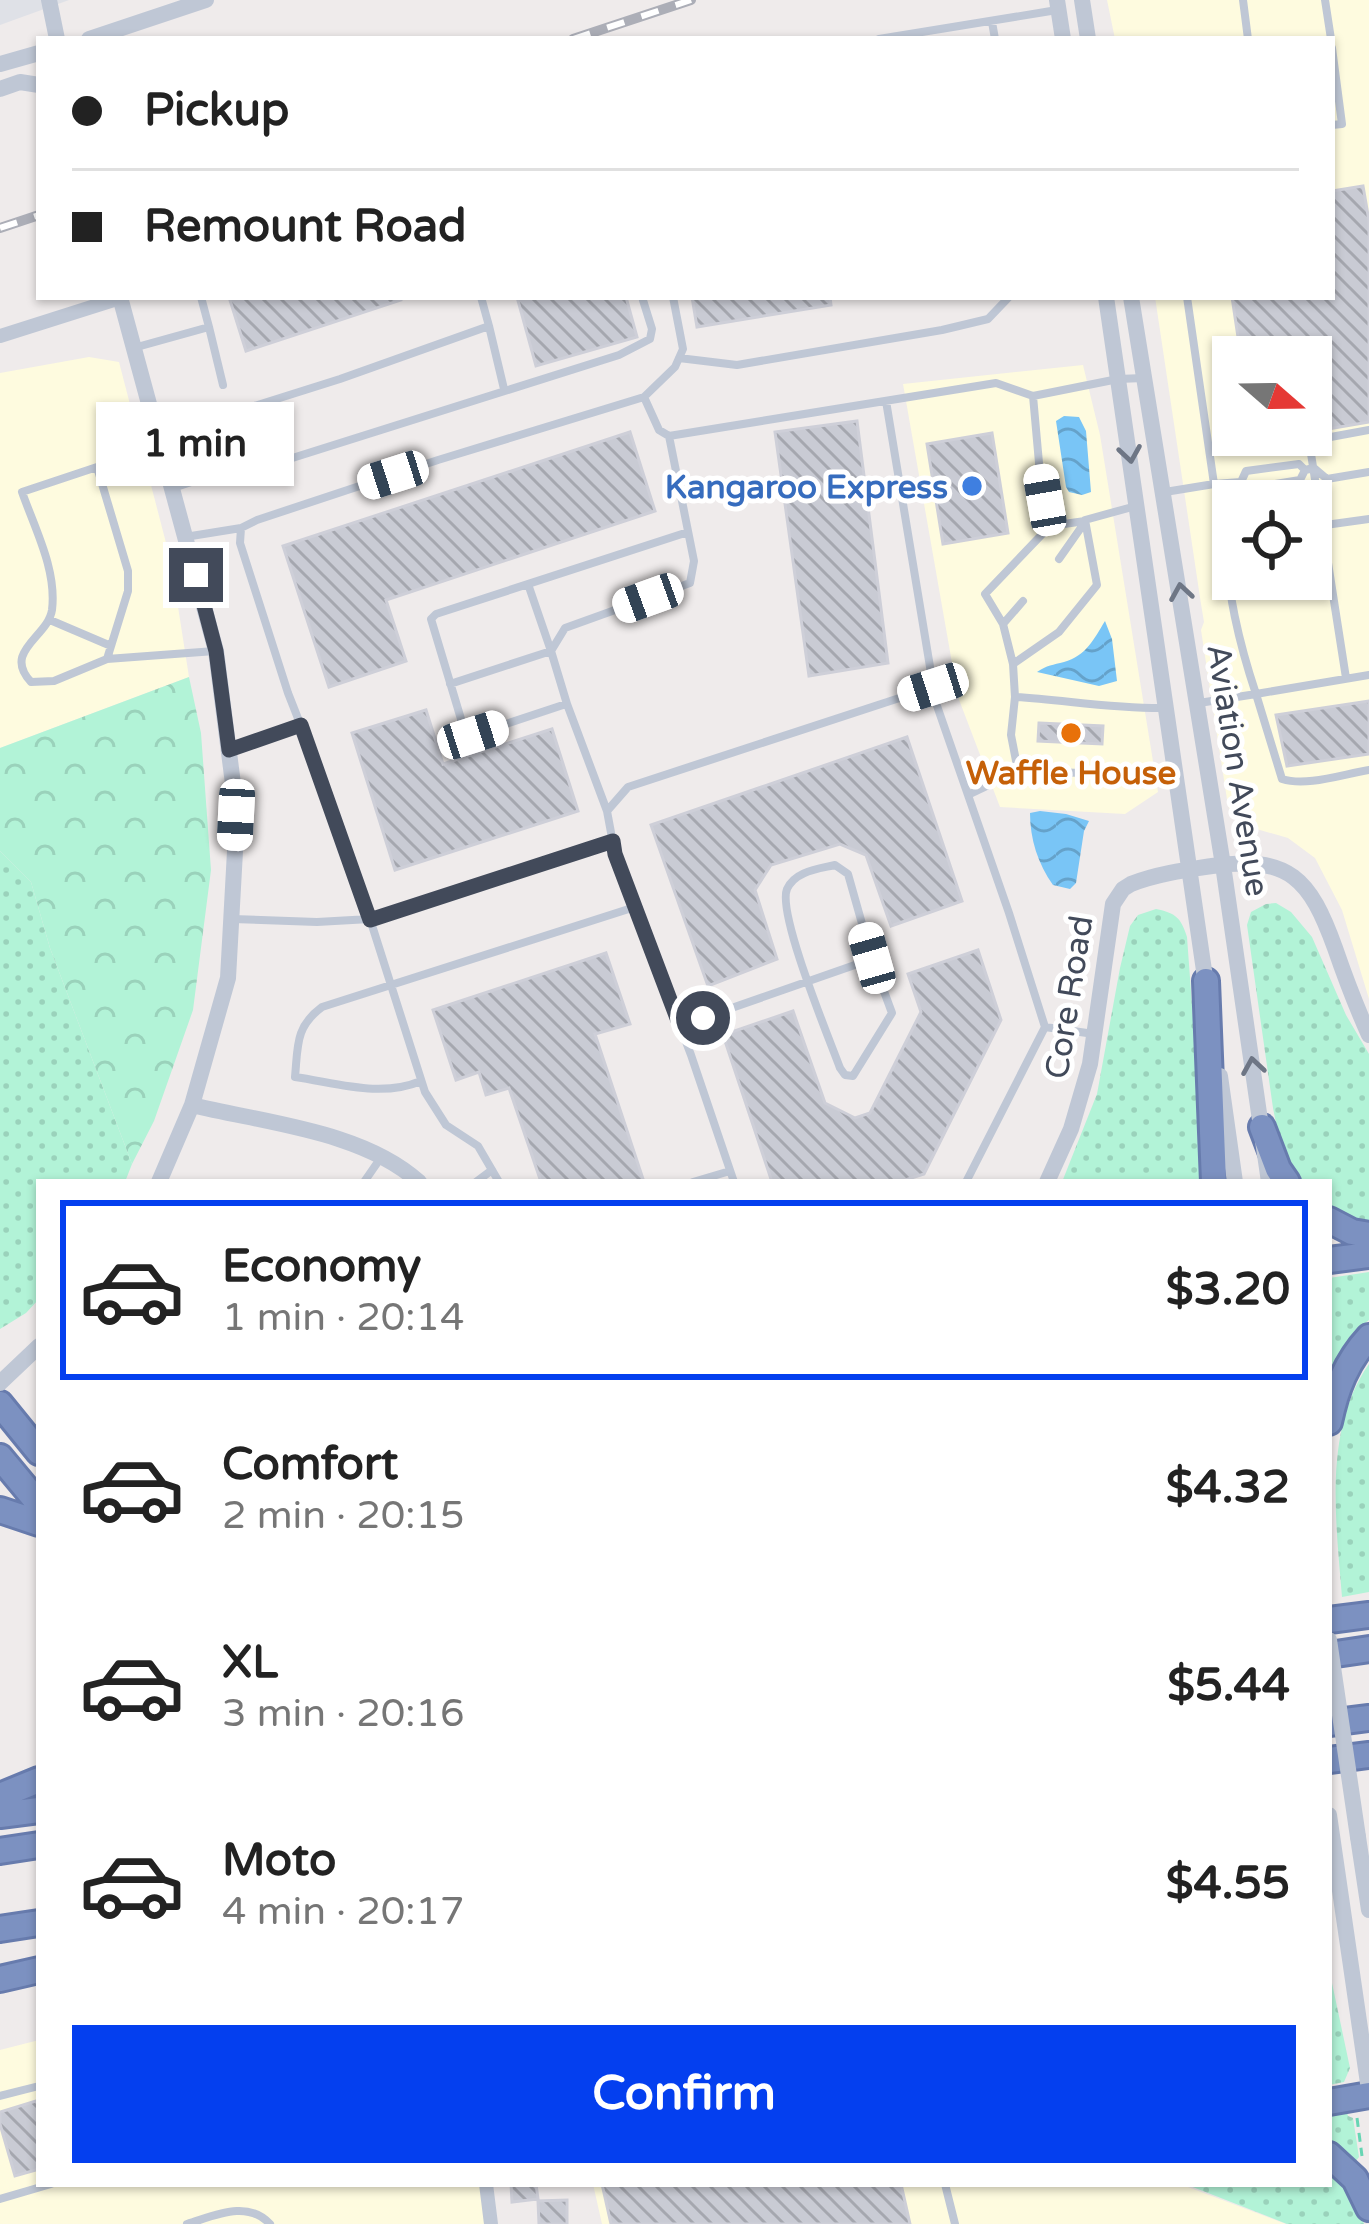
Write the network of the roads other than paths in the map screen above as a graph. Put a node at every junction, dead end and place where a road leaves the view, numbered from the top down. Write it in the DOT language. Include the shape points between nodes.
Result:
graph roads {
  1 [pos="49,0"];
  2 [pos="203,0"];
  3 [pos="1082,0"];
  4 [pos="1243,0"];
  5 [pos="1325,0"];
  6 [pos="1058,5"];
  7 [pos="992,22"];
  8 [pos="140,23"];
  9 [pos="56,36"];
  10 [pos="99,36"];
  11 [pos="124,36"];
  12 [pos="899,36"];
  13 [pos="994,36"];
  14 [pos="1063,36"];
  15 [pos="1088,36"];
  16 [pos="1248,36"];
  17 [pos="1331,36"];
  18 [pos="36,54"];
  19 [pos="0,64"];
  20 [pos="1335,71"];
  21 [pos="36,85"];
  22 [pos="0,89"];
  23 [pos="1335,125"];
  24 [pos="114,300"];
  25 [pos="121,300"];
  26 [pos="202,300"];
  27 [pos="483,300"];
  28 [pos="644,300"];
  29 [pos="674,300"];
  30 [pos="1006,300"];
  31 [pos="1106,300"];
  32 [pos="1132,300"];
  33 [pos="1186,300"];
  34 [pos="489,326"];
  35 [pos="209,328"];
  36 [pos="0,336"];
  37 [pos="134,348"];
  38 [pos="679,358"];
  39 [pos="1146,378"];
  40 [pos="1118,379"];
  41 [pos="223,385"];
  42 [pos="504,390"];
  43 [pos="1033,396"];
  44 [pos="644,397"];
  45 [pos="886,401"];
  46 [pos="250,407"];
  47 [pos="1369,430"];
  48 [pos="158,436"];
  49 [pos="668,436"];
  50 [pos="1332,437"];
  51 [pos="1310,456"];
  52 [pos="267,466"];
  53 [pos="1310,469"];
  54 [pos="1369,472"];
  55 [pos="1213,480"];
  56 [pos="1242,480"];
  57 [pos="1301,480"];
  58 [pos="1313,480"];
  59 [pos="1212,484"];
  60 [pos="172,489"];
  61 [pos="1165,492"];
  62 [pos="1137,506"];
  63 [pos="1369,519"];
  64 [pos="1085,520"];
  65 [pos="1332,525"];
  66 [pos="1050,526"];
  67 [pos="241,529"];
  68 [pos="688,532"];
  69 [pos="185,538"];
  70 [pos="1059,559"];
  71 [pos="528,584"];
  72 [pos="1332,586"];
  73 [pos="1233,600"];
  74 [pos="1023,601"];
  75 [pos="50,620"];
  76 [pos="1003,624"];
  77 [pos="111,646"];
  78 [pos="216,651"];
  79 [pos="551,651"];
  80 [pos="107,659"];
  81 [pos="1012,664"];
  82 [pos="1369,675"];
  83 [pos="1346,679"];
  84 [pos="450,684"];
  85 [pos="933,687"];
  86 [pos="1256,694"];
  87 [pos="1015,698"];
  88 [pos="1198,703"];
  89 [pos="567,704"];
  90 [pos="1168,708"];
  91 [pos="301,725"];
  92 [pos="229,750"];
  93 [pos="1369,770"];
  94 [pos="1018,771"];
  95 [pos="1116,775"];
  96 [pos="968,795"];
  97 [pos="607,811"];
  98 [pos="613,841"];
  99 [pos="1223,865"];
  100 [pos="1192,869"];
  101 [pos="635,907"];
  102 [pos="231,920"];
  103 [pos="370,920"];
  104 [pos="872,958"];
  105 [pos="1206,981"];
  106 [pos="808,982"];
  107 [pos="391,986"];
  108 [pos="680,1026"];
  109 [pos="1045,1027"];
  110 [pos="1096,1034"];
  111 [pos="1369,1034"];
  112 [pos="421,1081"];
  113 [pos="192,1105"];
  114 [pos="1262,1127"];
  115 [pos="383,1155"];
  116 [pos="492,1170"];
  117 [pos="730,1171"];
  118 [pos="160,1179"];
  119 [pos="366,1179"];
  120 [pos="415,1179"];
  121 [pos="480,1179"];
  122 [pos="498,1179"];
  123 [pos="703,1179"];
  124 [pos="733,1179"];
  125 [pos="968,1179"];
  126 [pos="1048,1179"];
  127 [pos="1214,1179"];
  128 [pos="1235,1179"];
  129 [pos="1269,1179"];
  130 [pos="1285,1179"];
  131 [pos="1332,1222"];
  132 [pos="1369,1235"];
  133 [pos="1369,1255"];
  134 [pos="1332,1260"];
  135 [pos="1369,1337"];
  136 [pos="36,1349"];
  137 [pos="0,1383"];
  138 [pos="0,1405"];
  139 [pos="1332,1411"];
  140 [pos="36,1448"];
  141 [pos="0,1457"];
  142 [pos="36,1500"];
  143 [pos="0,1510"];
  144 [pos="36,1522"];
  145 [pos="1369,1649"];
  146 [pos="1332,1655"];
  147 [pos="1332,1659"];
  148 [pos="1369,1718"];
  149 [pos="1332,1724"];
  150 [pos="1369,1756"];
  151 [pos="1332,1760"];
  152 [pos="36,1781"];
  153 [pos="0,1796"];
  154 [pos="36,1810"];
  155 [pos="0,1815"];
  156 [pos="1332,1834"];
  157 [pos="36,1845"];
  158 [pos="0,1851"];
  159 [pos="1369,1910"];
  160 [pos="36,1923"];
  161 [pos="0,1929"];
  162 [pos="36,1960"];
  163 [pos="0,1966"];
  164 [pos="36,1971"];
  165 [pos="0,1979"];
  166 [pos="36,2087"];
  167 [pos="0,2096"];
  168 [pos="1365,2100"];
  169 [pos="1332,2102"];
  170 [pos="1332,2158"];
  171 [pos="41,2187"];
  172 [pos="486,2187"];
  173 [pos="946,2187"];
  174 [pos="0,2199"];
  175 [pos="1369,2208"];
  176 [pos="187,2224"];
  177 [pos="270,2224"];
  178 [pos="491,2224"];
  179 [pos="955,2224"];
  1 -- 9 [label="street"];
  2 -- 8 [label="street"];
  3 -- 15 [label="street"];
  4 -- 16 [label="lane"];
  5 -- 17 [label="lane"];
  6 -- 7 [label="lane"];
  6 -- 14 [label="street"];
  7 -- 12 [label="lane"];
  7 -- 13 [label="lane"];
  8 -- 10 [label="street"];
  8 -- 11 [label="street"];
  18 -- 19 [label="street"];
  20 -- 23 [label="lane" via="1342,124"];
  21 -- 22 [label="street"];
  24 -- 36 [label="street"];
  25 -- 37 [label="street"];
  26 -- 35 [label="lane"];
  27 -- 34 [label="lane"];
  28 -- 42 [label="lane" via="650,339"];
  29 -- 38 [label="lane"];
  30 -- 38 [label="lane" via="988,319 942,330 737,364"];
  31 -- 40 [label="street, Aviation Avenue"];
  32 -- 39 [label="street, Aviation Avenue"];
  33 -- 55 [label="lane"];
  34 -- 42 [label="lane"];
  34 -- 46 [label="lane"];
  35 -- 37 [label="lane"];
  35 -- 41 [label="lane"];
  37 -- 48 [label="street"];
  38 -- 44 [label="lane"];
  39 -- 40 [label="lane"];
  39 -- 61 [label="street, Aviation Avenue"];
  40 -- 43 [label="lane"];
  40 -- 62 [label="street, Aviation Avenue, one-way"];
  42 -- 52 [label="lane"];
  43 -- 45 [label="lane" via="996,383"];
  43 -- 66 [label="lane"];
  44 -- 49 [label="lane"];
  44 -- 67 [label="lane"];
  45 -- 49 [label="lane"];
  45 -- 85 [label="lane"];
  46 -- 48 [label="lane"];
  46 -- 52 [label="lane"];
  47 -- 50 [label="lane"];
  48 -- 60 [label="street"];
  49 -- 68 [label="lane"];
  51 -- 53 [label="lane"];
  52 -- 60 [label="lane"];
  53 -- 54 [label="lane" via="1328,478"];
  53 -- 56 [label="lane" via="1264,467"];
  53 -- 57 [label="lane"];
  53 -- 58 [label="lane"];
  59 -- 61 [label="lane"];
  60 -- 69 [label="street"];
  88 -- 61 [label="street, Aviation Avenue, one-way"];
  62 -- 64 [label="lane"];
  62 -- 90 [label="street, Aviation Avenue"];
  63 -- 65 [label="lane"];
  64 -- 66 [label="lane"];
  64 -- 70 [label="lane"];
  64 -- 81 [label="lane" via="1097,585 1059,632"];
  66 -- 76 [label="lane" via="985,594"];
  67 -- 69 [label="lane"];
  67 -- 91 [label="lane"];
  68 -- 71 [label="lane"];
  68 -- 79 [label="lane" via="690,584 565,628"];
  69 -- 78 [label="street"];
  71 -- 79 [label="lane"];
  71 -- 84 [label="lane" via="431,619"];
  72 -- 83 [label="lane"];
  73 -- 86 [label="lane"];
  74 -- 76 [label="lane"];
  75 -- 77 [label="lane"];
  75 -- 77 [label="lane" via="52,583 22,492 97,467 128,571"];
  75 -- 80 [label="lane" via="22,656 31,682"];
  76 -- 81 [label="lane"];
  77 -- 80 [label="lane"];
  78 -- 80 [label="lane"];
  78 -- 92 [label="street"];
  79 -- 84 [label="lane"];
  79 -- 89 [label="lane"];
  81 -- 87 [label="lane"];
  82 -- 83 [label="lane"];
  83 -- 86 [label="lane"];
  84 -- 89 [label="lane" via="473,735"];
  85 -- 96 [label="lane"];
  85 -- 97 [label="lane" via="628,787"];
  86 -- 88 [label="lane"];
  86 -- 93 [label="lane" via="1282,779"];
  87 -- 90 [label="lane"];
  87 -- 94 [label="lane"];
  88 -- 99 [label="street, Aviation Avenue"];
  89 -- 97 [label="lane"];
  90 -- 100 [label="street, Aviation Avenue"];
  91 -- 92 [label="lane"];
  91 -- 103 [label="lane"];
  92 -- 102 [label="street" via="236,815"];
  94 -- 95 [label="lane"];
  94 -- 96 [label="lane"];
  96 -- 109 [label="lane"];
  97 -- 98 [label="lane"];
  98 -- 101 [label="lane"];
  98 -- 103 [label="lane"];
  99 -- 100 [label="street"];
  99 -- 111 [label="street" via="1262,863 1302,883 1322,913"];
  114 -- 99 [label="street, Aviation Avenue, one-way"];
  100 -- 105 [label="street, Aviation Avenue"];
  100 -- 110 [label="street, Core Road" via="1145,878 1117,896"];
  101 -- 107 [label="lane"];
  101 -- 108 [label="lane"];
  102 -- 103 [label="lane"];
  102 -- 113 [label="street" via="228,978"];
  103 -- 107 [label="lane"];
  104 -- 106 [label="lane"];
  104 -- 106 [label="lane" via="892,1013 853,1076 840,1068"];
  104 -- 106 [label="lane" via="848,874 835,865 808,871 794,878 785,906"];
  105 -- 127 [label="highway"];
  105 -- 128 [label="street, Aviation Avenue"];
  106 -- 108 [label="lane"];
  107 -- 112 [label="lane"];
  107 -- 112 [label="lane" via="309,1017 295,1077 386,1091"];
  108 -- 117 [label="lane"];
  109 -- 110 [label="lane"];
  109 -- 125 [label="lane"];
  110 -- 126 [label="street, Core Road" via="1081,1099"];
  112 -- 116 [label="lane" via="446,1125 478,1146"];
  113 -- 115 [label="street"];
  113 -- 118 [label="street"];
  114 -- 129 [label="street, Aviation Avenue"];
  114 -- 130 [label="highway"];
  115 -- 119 [label="lane"];
  115 -- 120 [label="street"];
  116 -- 121 [label="lane"];
  116 -- 122 [label="lane"];
  117 -- 123 [label="lane"];
  117 -- 124 [label="lane"];
  131 -- 132 [label="highway"];
  133 -- 134 [label="highway"];
  135 -- 139 [label="highway" via="1349,1362"];
  136 -- 137 [label="street"];
  138 -- 140 [label="highway"];
  141 -- 142 [label="highway"];
  143 -- 144 [label="highway"];
  145 -- 146 [label="highway"];
  147 -- 159 [label="street, bridge"];
  148 -- 149 [label="highway"];
  150 -- 151 [label="highway"];
  152 -- 153 [label="highway"];
  154 -- 155 [label="highway"];
  156 -- 168 [label="street"];
  157 -- 158 [label="highway"];
  160 -- 161 [label="highway"];
  162 -- 163 [label="highway"];
  164 -- 165 [label="highway"];
  166 -- 167 [label="lane"];
  168 -- 169 [label="highway"];
  170 -- 175 [label="highway"];
  171 -- 174 [label="lane"];
  172 -- 178 [label="street"];
  173 -- 179 [label="lane"];
  176 -- 177 [label="lane" via="236,2210 260,2213"];
}
